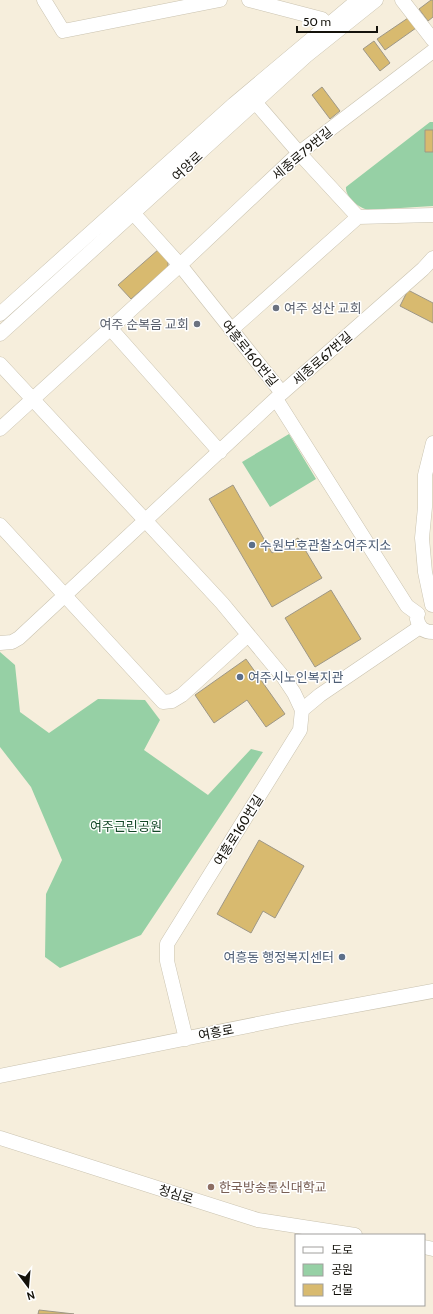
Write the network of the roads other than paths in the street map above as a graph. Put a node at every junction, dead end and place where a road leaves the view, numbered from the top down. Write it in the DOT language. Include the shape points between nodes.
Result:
graph roads {
  1 [pos="44,0"];
  2 [pos="220,0"];
  3 [pos="249,0"];
  4 [pos="358,0"];
  5 [pos="376,0"];
  6 [pos="402,0"];
  7 [pos="332,29"];
  8 [pos="433,40"];
  9 [pos="433,51"];
  10 [pos="255,102"];
  11 [pos="299,153"];
  12 [pos="134,214"];
  13 [pos="433,215"];
  14 [pos="358,217"];
  15 [pos="433,258"];
  16 [pos="180,265"];
  17 [pos="0,314"];
  18 [pos="110,328"];
  19 [pos="230,330"];
  20 [pos="0,334"];
  21 [pos="0,364"];
  22 [pos="279,396"];
  23 [pos="33,399"];
  24 [pos="0,429"];
  25 [pos="433,443"];
  26 [pos="220,452"];
  27 [pos="146,521"];
  28 [pos="0,525"];
  29 [pos="64,596"];
  30 [pos="432,605"];
  31 [pos="424,624"];
  32 [pos="248,635"];
  33 [pos="0,643"];
  34 [pos="302,710"];
  35 [pos="433,991"];
  36 [pos="186,1039"];
  37 [pos="0,1076"];
  38 [pos="0,1138"];
  39 [pos="349,1234"];
  1 -- 2 [label="street" via="63,31"];
  3 -- 7 [label="street" via="322,19"];
  4 -- 7 [label="street, 여양로"];
  5 -- 7 [label="street, 여양로"];
  6 -- 8 [label="street"];
  7 -- 10 [label="street, 여양로"];
  7 -- 17 [label="street, 여양로" via="234,104"];
  9 -- 11 [label="street, 세종로79번길"];
  10 -- 11 [label="street"];
  10 -- 12 [label="street, 여양로"];
  11 -- 14 [label="street"];
  11 -- 16 [label="street, 세종로79번길"];
  12 -- 16 [label="street, 여흥로160번길"];
  12 -- 20 [label="street, 여양로"];
  13 -- 14 [label="street"];
  14 -- 19 [label="street"];
  15 -- 22 [label="street, 세종로67번길"];
  16 -- 18 [label="street"];
  16 -- 19 [label="street, 여흥로160번길"];
  18 -- 23 [label="street"];
  18 -- 26 [label="street"];
  19 -- 22 [label="street, 여흥로160번길"];
  21 -- 23 [label="street"];
  22 -- 26 [label="street, 여흥로160번길"];
  22 -- 31 [label="street" via="407,606"];
  23 -- 24 [label="street"];
  23 -- 27 [label="street"];
  25 -- 30 [label="street" via="425,475 426,507 422,538 425,572"];
  26 -- 27 [label="street, 여흥로160번길"];
  27 -- 29 [label="street, 여흥로160번길"];
  27 -- 32 [label="street"];
  28 -- 29 [label="street"];
  29 -- 32 [label="street" via="163,702 172,701 182,695"];
  29 -- 33 [label="street, 여흥로160번길" via="19,638 12,642"];
  30 -- 31 [label="street" via="423,607"];
  31 -- 34 [label="street"];
  32 -- 34 [label="street" via="284,678"];
  34 -- 36 [label="street, 여흥로160번길" via="300,730 167,944 167,961"];
  35 -- 36 [label="street, 여흥로"];
  36 -- 37 [label="street, 여흥로"];
  38 -- 39 [label="street, 청심로" via="258,1220"];
}
